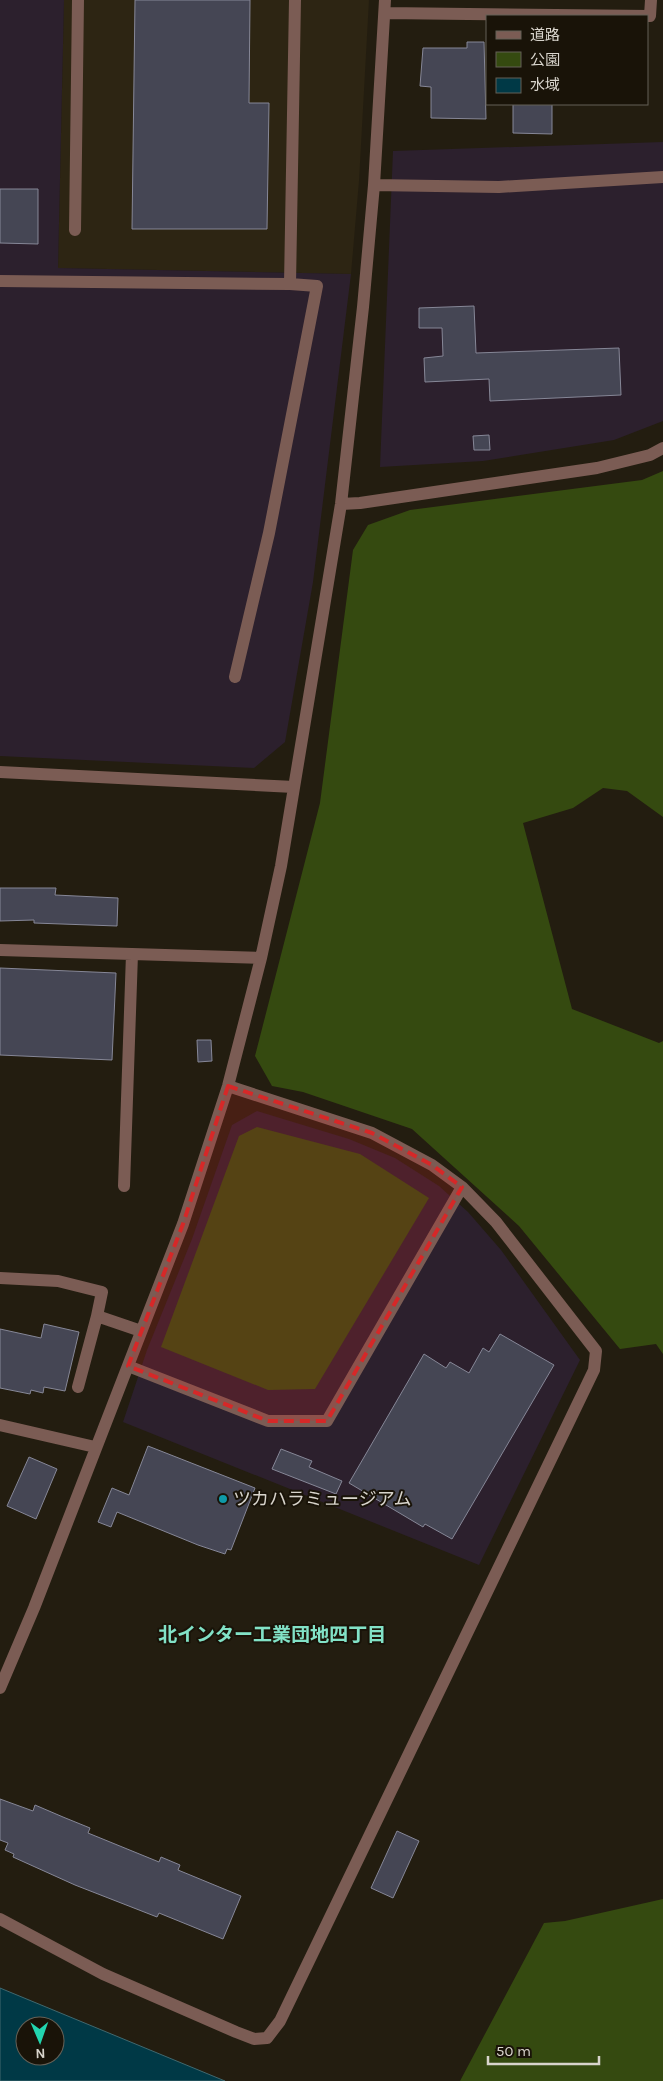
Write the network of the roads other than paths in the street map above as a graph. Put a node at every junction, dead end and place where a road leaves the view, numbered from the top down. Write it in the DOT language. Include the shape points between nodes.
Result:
graph roads {
  1 [pos="78,0"];
  2 [pos="295,0"];
  3 [pos="385,0"];
  4 [pos="651,0"];
  5 [pos="385,14"];
  6 [pos="518,15"];
  7 [pos="648,16"];
  8 [pos="663,177"];
  9 [pos="374,185"];
  10 [pos="75,230"];
  11 [pos="0,281"];
  12 [pos="290,284"];
  13 [pos="663,448"];
  14 [pos="341,504"];
  15 [pos="235,677"];
  16 [pos="0,772"];
  17 [pos="294,788"];
  18 [pos="0,950"];
  19 [pos="132,954"];
  20 [pos="261,958"];
  21 [pos="228,1086"];
  22 [pos="124,1186"];
  23 [pos="462,1188"];
  24 [pos="0,1278"];
  25 [pos="96,1316"];
  26 [pos="141,1331"];
  27 [pos="128,1366"];
  28 [pos="78,1387"];
  29 [pos="0,1425"];
  30 [pos="95,1447"];
  31 [pos="0,1688"];
  32 [pos="0,1919"];
  1 -- 10 [label="street"];
  2 -- 12 [label="street"];
  3 -- 5 [label="street"];
  4 -- 7 [label="street"];
  5 -- 6 [label="street"];
  5 -- 9 [label="street"];
  8 -- 9 [label="street" via="499,187"];
  9 -- 14 [label="street"];
  11 -- 12 [label="street"];
  12 -- 15 [label="street" via="318,286 269,532"];
  13 -- 14 [label="street" via="650,455 597,468"];
  14 -- 17 [label="street"];
  16 -- 17 [label="street"];
  17 -- 20 [label="street"];
  18 -- 19 [label="street"];
  19 -- 20 [label="street"];
  19 -- 22 [label="street"];
  20 -- 21 [label="street"];
  21 -- 23 [label="street" via="372,1133 432,1165"];
  21 -- 26 [label="street" via="183,1224"];
  23 -- 27 [label="street" via="327,1421 268,1421"];
  23 -- 32 [label="street" via="496,1222 596,1351 594,1370 280,2021 267,2038 254,2039 103,1974"];
  24 -- 25 [label="street" via="58,1281 102,1292"];
  25 -- 26 [label="street"];
  25 -- 28 [label="street"];
  26 -- 27 [label="street"];
  27 -- 30 [label="street"];
  29 -- 30 [label="street"];
  30 -- 31 [label="street"];
}
